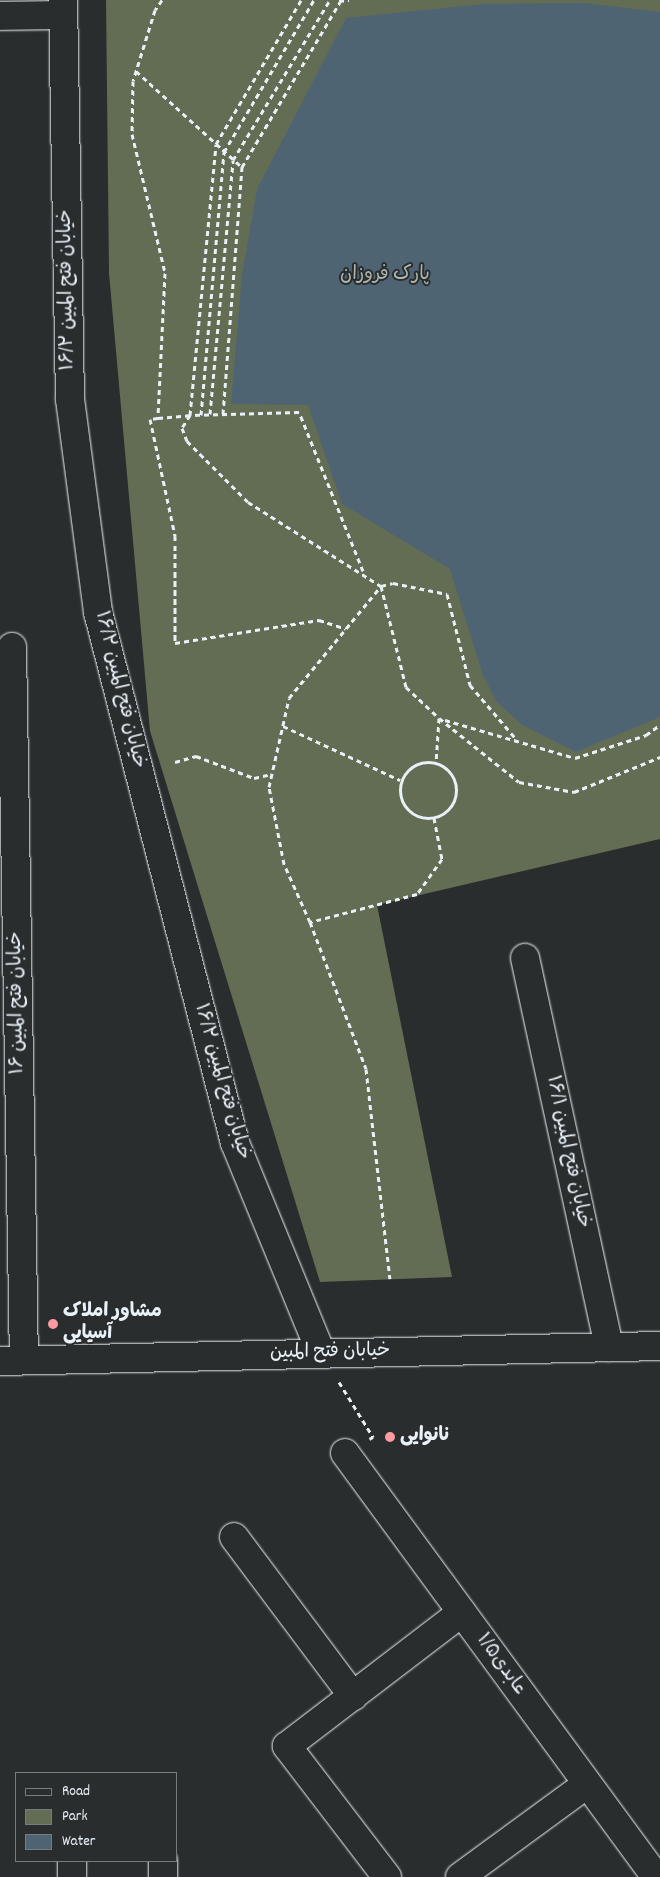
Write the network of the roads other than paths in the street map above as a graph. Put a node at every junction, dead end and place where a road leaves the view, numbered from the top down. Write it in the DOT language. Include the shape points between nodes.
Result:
graph roads {
  1 [pos="63,7"];
  2 [pos="0,16"];
  3 [pos="12,647"];
  4 [pos="525,958"];
  5 [pos="660,1346"];
  6 [pos="609,1347"];
  7 [pos="321,1353"];
  8 [pos="12,1360"];
  9 [pos="345,1453"];
  10 [pos="234,1537"];
  11 [pos="462,1612"];
  12 [pos="352,1696"];
  13 [pos="587,1784"];
  14 [pos="72,1862"];
  15 [pos="163,1862"];
  16 [pos="72,1877"];
  17 [pos="163,1877"];
  18 [pos="386,1877"];
  19 [pos="460,1877"];
  20 [pos="656,1877"];
  1 -- 2 [label="street"];
  1 -- 7 [label="street, خیابان فتح المبین ۱۶/۲" via="70,399 98,612 235,1143"];
  3 -- 8 [label="street, خیابان فتح المبین ۱۶"];
  4 -- 6 [label="street, خیابان فتح المبین ۱۶/۱"];
  5 -- 6 [label="street, خیابان فتح المبین"];
  6 -- 7 [label="street, خیابان فتح المبین"];
  7 -- 8 [label="street, خیابان فتح المبین"];
  9 -- 11 [label="street, عابدی۱/۵"];
  10 -- 12 [label="street"];
  11 -- 12 [label="street"];
  11 -- 13 [label="street, عابدی۱/۵"];
  12 -- 18 [label="street" via="286,1746"];
  13 -- 19 [label="street"];
  13 -- 20 [label="street, عابدی۱/۵"];
  14 -- 16 [label="street"];
  15 -- 17 [label="street"];
}
